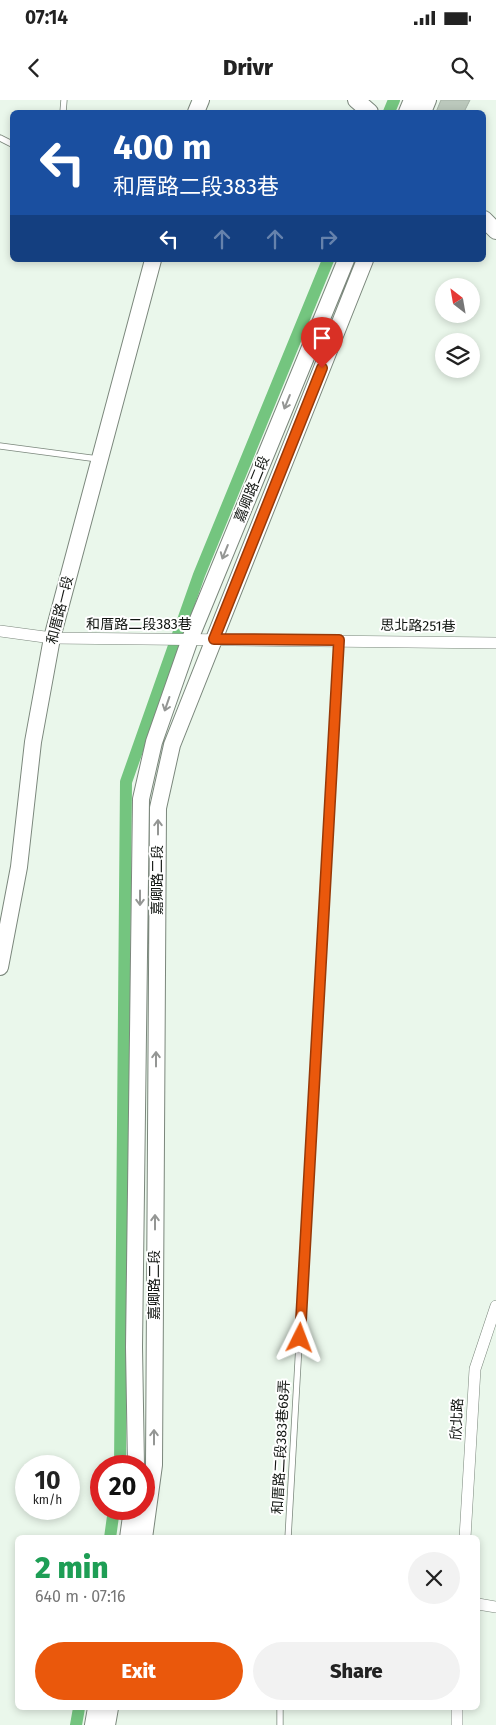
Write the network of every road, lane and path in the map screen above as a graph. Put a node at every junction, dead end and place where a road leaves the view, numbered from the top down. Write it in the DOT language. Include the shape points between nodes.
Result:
graph roads {
  1 [pos="356,100"];
  2 [pos="368,110"];
  3 [pos="486,221"];
  4 [pos="496,231"];
  5 [pos="152,262"];
  6 [pos="345,262"];
  7 [pos="364,262"];
  8 [pos="0,446"];
  9 [pos="100,460"];
  10 [pos="0,631"];
  11 [pos="52,638"];
  12 [pos="185,639"];
  13 [pos="214,639"];
  14 [pos="339,640"];
  15 [pos="496,643"];
  16 [pos="0,966"];
  17 [pos="496,1306"];
  18 [pos="136,1455"];
  19 [pos="130,1520"];
  20 [pos="128,1535"];
  21 [pos="144,1535"];
  22 [pos="288,1535"];
  23 [pos="465,1535"];
  24 [pos="480,1604"];
  25 [pos="496,1607"];
  26 [pos="96,1710"];
  27 [pos="110,1710"];
  28 [pos="280,1710"];
  29 [pos="458,1710"];
  30 [pos="93,1725"];
  31 [pos="107,1725"];
  32 [pos="280,1725"];
  33 [pos="457,1725"];
  1 -- 2 [label="street"];
  3 -- 4 [label="street"];
  5 -- 9 [label="street, 和厝路一段"];
  6 -- 12 [label="street, 嘉卿路二段, one-way"];
  7 -- 13 [label="street, 嘉卿路二段"];
  8 -- 9 [label="lane"];
  9 -- 11 [label="street, 和厝路一段"];
  10 -- 11 [label="street, 和厝路二段383巷"];
  11 -- 12 [label="street, 和厝路二段383巷"];
  11 -- 16 [label="street, 和厝路一段" via="33,742 19,867"];
  12 -- 13 [label="street, 和厝路二段383巷"];
  12 -- 18 [label="street, 嘉卿路二段, one-way" via="140,799 134,1347"];
  13 -- 14 [label="street, 和厝路二段383巷"];
  21 -- 13 [label="street, 嘉卿路二段, one-way" via="154,1464 158,808 172,745"];
  14 -- 15 [label="street, 思北路251巷"];
  14 -- 22 [label="lane, 和厝路二段383巷68弄"];
  17 -- 23 [label="street, 欣北路" via="475,1368"];
  19 -- 20 [label="street"];
  24 -- 25 [label="street"];
  26 -- 30 [label="street"];
  27 -- 31 [label="street"];
  28 -- 32 [label="lane"];
  29 -- 33 [label="street"];
}
